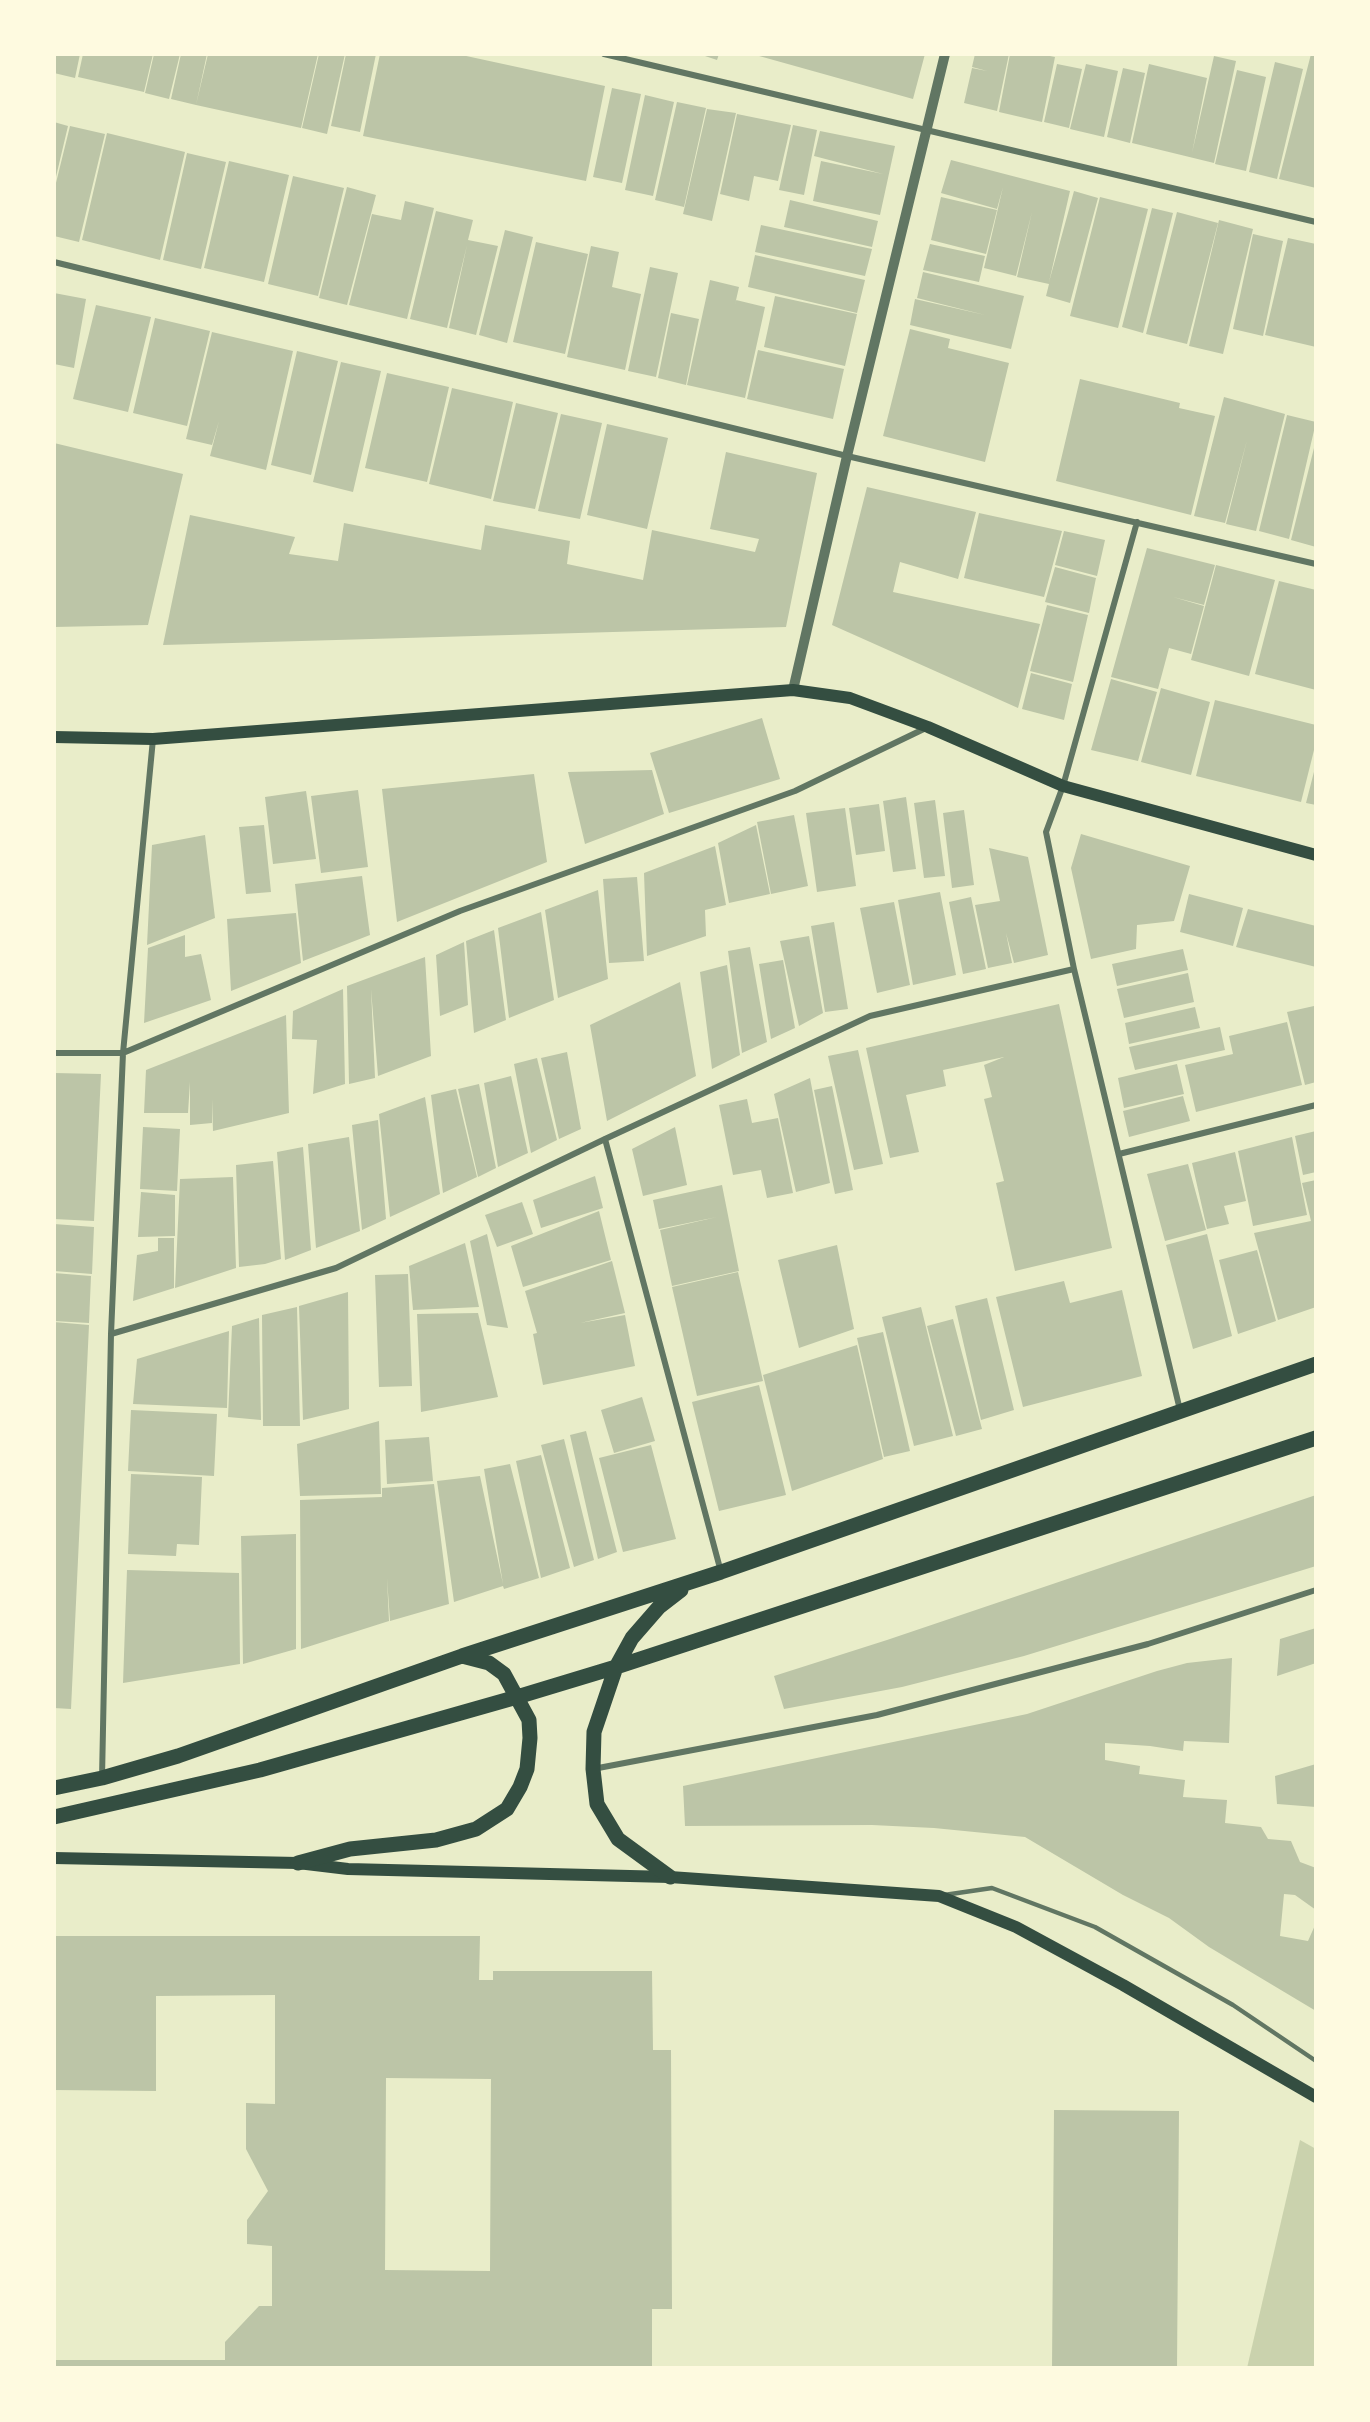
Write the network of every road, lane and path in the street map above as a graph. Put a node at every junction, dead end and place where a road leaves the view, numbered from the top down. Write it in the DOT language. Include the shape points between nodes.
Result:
graph roads {
  1 [pos="604,54"];
  2 [pos="945,54"];
  3 [pos="927,129"];
  4 [pos="1316,222"];
  5 [pos="54,262"];
  6 [pos="847,456"];
  7 [pos="1137,522"];
  8 [pos="1316,564"];
  9 [pos="793,690"];
  10 [pos="928,727"];
  11 [pos="54,737"];
  12 [pos="153,739"];
  13 [pos="1063,786"];
  14 [pos="1316,855"];
  15 [pos="1074,969"];
  16 [pos="54,1053"];
  17 [pos="123,1053"];
  18 [pos="1316,1105"];
  19 [pos="605,1139"];
  20 [pos="1119,1154"];
  21 [pos="111,1334"];
  22 [pos="1316,1364"];
  23 [pos="1181,1413"];
  24 [pos="1316,1438"];
  25 [pos="721,1572"];
  26 [pos="691,1583"];
  27 [pos="1316,1590"];
  28 [pos="462,1656"];
  29 [pos="616,1667"];
  30 [pos="517,1697"];
  31 [pos="592,1769"];
  32 [pos="102,1778"];
  33 [pos="54,1788"];
  34 [pos="54,1817"];
  35 [pos="54,1858"];
  36 [pos="298,1863"];
  37 [pos="670,1877"];
  38 [pos="939,1896"];
  39 [pos="1316,2061"];
  40 [pos="1316,2097"];
  1 -- 3 [label="street"];
  2 -- 3 [label="street"];
  3 -- 4 [label="street"];
  3 -- 6 [label="street"];
  5 -- 6 [label="street"];
  6 -- 7 [label="street"];
  6 -- 9 [label="street"];
  7 -- 8 [label="street"];
  7 -- 13 [label="street"];
  9 -- 10 [label="main road" via="850,698"];
  9 -- 12 [label="main road"];
  10 -- 13 [label="main road"];
  10 -- 17 [label="street" via="795,791 460,911"];
  11 -- 12 [label="main road"];
  12 -- 17 [label="street"];
  13 -- 14 [label="main road"];
  13 -- 15 [label="street" via="1046,832"];
  15 -- 19 [label="street" via="870,1016"];
  15 -- 20 [label="street"];
  16 -- 17 [label="street"];
  17 -- 21 [label="street"];
  18 -- 20 [label="street"];
  19 -- 21 [label="street" via="336,1268"];
  19 -- 25 [label="street"];
  20 -- 23 [label="street"];
  21 -- 32 [label="street"];
  22 -- 23 [label="main road"];
  23 -- 25 [label="main road"];
  24 -- 29 [label="main road"];
  25 -- 26 [label="main road"];
  26 -- 28 [label="main road"];
  26 -- 29 [label="main road" via="659,1607 632,1638"];
  27 -- 31 [label="street" via="1148,1644 877,1715"];
  28 -- 30 [label="main road" via="489,1664 504,1674"];
  28 -- 32 [label="main road" via="178,1756"];
  29 -- 30 [label="main road"];
  29 -- 31 [label="main road" via="594,1732"];
  30 -- 34 [label="main road" via="260,1770"];
  30 -- 36 [label="main road" via="529,1720 530,1738 527,1769 507,1809 476,1829 436,1840 350,1849"];
  31 -- 37 [label="main road" via="597,1804 618,1839"];
  32 -- 33 [label="main road"];
  35 -- 36 [label="main road"];
  36 -- 37 [label="main road" via="348,1869"];
  37 -- 38 [label="main road"];
  38 -- 39 [label="lane" via="992,1888 1095,1927 1233,2005"];
  38 -- 40 [label="main road" via="1016,1927"];
}
